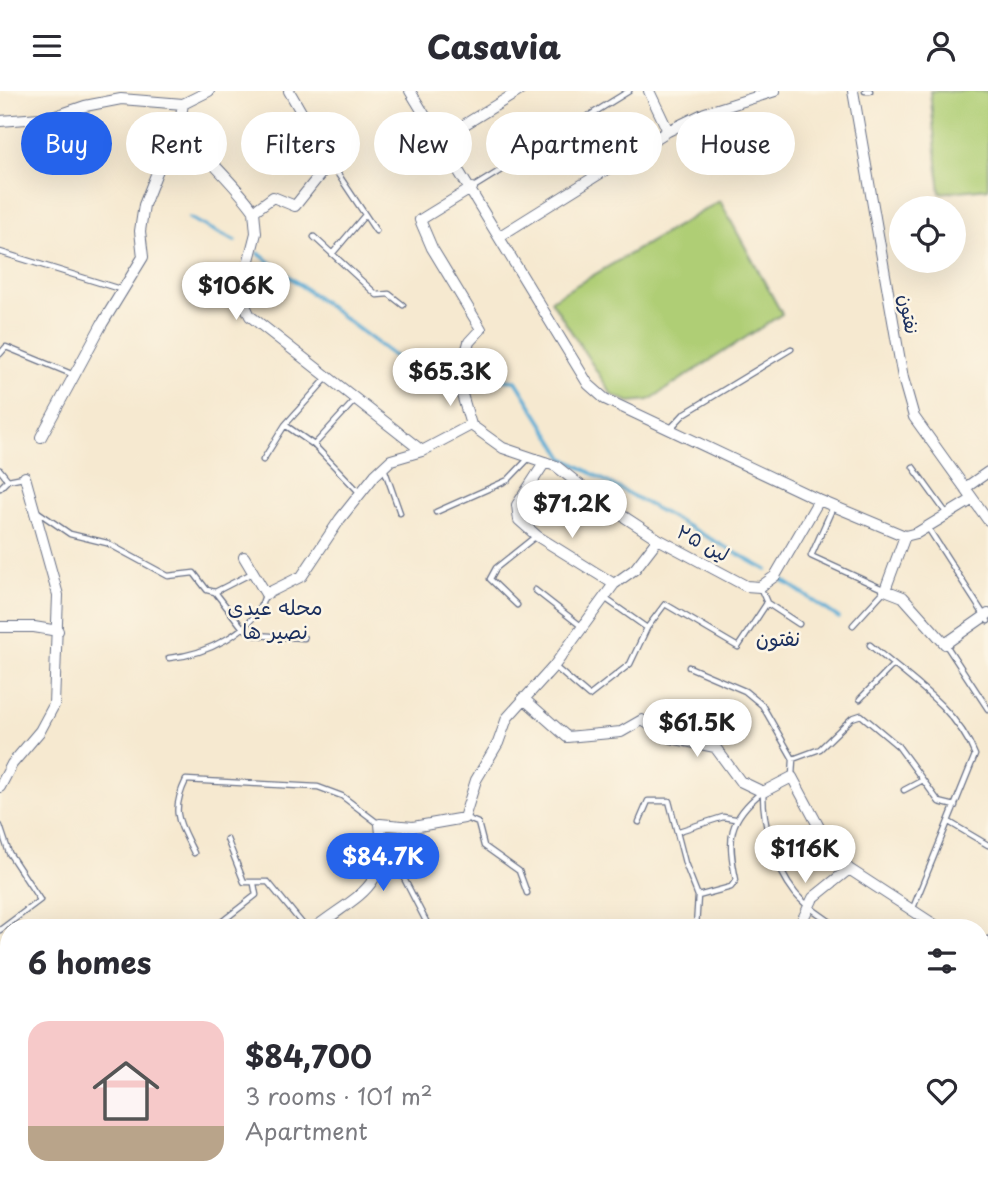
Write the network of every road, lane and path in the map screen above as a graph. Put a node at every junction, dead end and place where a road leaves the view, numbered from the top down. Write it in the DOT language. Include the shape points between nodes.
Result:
graph roads {
  1 [pos="209,91"];
  2 [pos="289,91"];
  3 [pos="411,91"];
  4 [pos="519,91"];
  5 [pos="629,91"];
  6 [pos="649,91"];
  7 [pos="775,91"];
  8 [pos="853,91"];
  9 [pos="119,95"];
  10 [pos="183,104"];
  11 [pos="182,112"];
  12 [pos="301,112"];
  13 [pos="424,112"];
  14 [pos="472,120"];
  15 [pos="0,121"];
  16 [pos="668,131"];
  17 [pos="155,175"];
  18 [pos="224,175"];
  19 [pos="320,175"];
  20 [pos="339,175"];
  21 [pos="464,175"];
  22 [pos="472,188"];
  23 [pos="254,211"];
  24 [pos="365,215"];
  25 [pos="376,231"];
  26 [pos="314,236"];
  27 [pos="500,236"];
  28 [pos="0,252"];
  29 [pos="332,254"];
  30 [pos="123,290"];
  31 [pos="403,305"];
  32 [pos="791,349"];
  33 [pos="0,354"];
  34 [pos="74,375"];
  35 [pos="328,377"];
  36 [pos="356,399"];
  37 [pos="285,425"];
  38 [pos="471,425"];
  39 [pos="669,430"];
  40 [pos="41,437"];
  41 [pos="314,445"];
  42 [pos="422,451"];
  43 [pos="530,456"];
  44 [pos="262,460"];
  45 [pos="545,462"];
  46 [pos="384,467"];
  47 [pos="913,467"];
  48 [pos="0,470"];
  49 [pos="988,472"];
  50 [pos="25,477"];
  51 [pos="8,480"];
  52 [pos="0,488"];
  53 [pos="965,488"];
  54 [pos="360,493"];
  55 [pos="973,499"];
  56 [pos="819,500"];
  57 [pos="834,506"];
  58 [pos="32,508"];
  59 [pos="436,512"];
  60 [pos="400,513"];
  61 [pos="948,515"];
  62 [pos="988,520"];
  63 [pos="927,527"];
  64 [pos="905,535"];
  65 [pos="537,536"];
  66 [pos="658,539"];
  67 [pos="244,557"];
  68 [pos="253,572"];
  69 [pos="614,584"];
  70 [pos="760,587"];
  71 [pos="535,590"];
  72 [pos="886,590"];
  73 [pos="215,592"];
  74 [pos="266,594"];
  75 [pos="605,599"];
  76 [pos="767,603"];
  77 [pos="517,605"];
  78 [pos="987,617"];
  79 [pos="799,624"];
  80 [pos="853,625"];
  81 [pos="0,627"];
  82 [pos="242,627"];
  83 [pos="583,628"];
  84 [pos="647,628"];
  85 [pos="58,631"];
  86 [pos="304,638"];
  87 [pos="870,645"];
  88 [pos="946,645"];
  89 [pos="169,658"];
  90 [pos="893,665"];
  91 [pos="554,666"];
  92 [pos="690,667"];
  93 [pos="523,698"];
  94 [pos="860,699"];
  95 [pos="988,709"];
  96 [pos="793,758"];
  97 [pos="792,777"];
  98 [pos="923,780"];
  99 [pos="0,787"];
  100 [pos="904,790"];
  101 [pos="763,792"];
  102 [pos="955,806"];
  103 [pos="464,818"];
  104 [pos="735,820"];
  105 [pos="639,822"];
  106 [pos="949,822"];
  107 [pos="380,824"];
  108 [pos="0,826"];
  109 [pos="679,831"];
  110 [pos="227,839"];
  111 [pos="988,845"];
  112 [pos="194,853"];
  113 [pos="382,858"];
  114 [pos="849,869"];
  115 [pos="254,884"];
  116 [pos="527,893"];
  117 [pos="698,896"];
  118 [pos="808,906"];
  119 [pos="911,912"];
  120 [pos="15,919"];
  121 [pos="225,919"];
  122 [pos="298,919"];
  123 [pos="327,919"];
  124 [pos="425,919"];
  125 [pos="697,919"];
  126 [pos="802,919"];
  127 [pos="827,919"];
  128 [pos="924,919"];
  1 -- 10 [label="street"];
  2 -- 12 [label="street"];
  3 -- 13 [label="street"];
  4 -- 14 [label="street"];
  5 -- 22 [label="lane"];
  6 -- 16 [label="street"];
  7 -- 16 [label="street" via="705,113"];
  8 -- 53 [label="street, نفتون" via="903,378 914,417"];
  9 -- 10 [label="street"];
  9 -- 15 [label="street" via="53,117"];
  10 -- 11 [label="street"];
  16 -- 27 [label="street"];
  17 -- 30 [label="street" via="140,231 144,257"];
  18 -- 23 [label="street"];
  19 -- 23 [label="street" via="295,206 273,197"];
  20 -- 24 [label="lane"];
  21 -- 22 [label="street"];
  22 -- 27 [label="street"];
  22 -- 38 [label="street" via="419,220 481,329 469,342 458,381"];
  23 -- 35 [label="street" via="256,233 240,295 250,316"];
  24 -- 25 [label="lane"];
  24 -- 29 [label="lane"];
  26 -- 29 [label="lane"];
  27 -- 39 [label="street" via="588,384 605,400"];
  28 -- 30 [label="lane"];
  29 -- 31 [label="lane" via="377,295 388,294"];
  30 -- 34 [label="street"];
  32 -- 39 [label="lane" via="684,414"];
  33 -- 34 [label="lane" via="6,347"];
  34 -- 40 [label="street"];
  35 -- 36 [label="street"];
  35 -- 37 [label="lane"];
  36 -- 41 [label="lane"];
  36 -- 42 [label="street"];
  37 -- 41 [label="lane"];
  37 -- 44 [label="lane"];
  38 -- 42 [label="street"];
  38 -- 43 [label="street, لین ۲۵" via="503,448"];
  39 -- 56 [label="street"];
  41 -- 54 [label="lane"];
  42 -- 46 [label="street" via="391,460"];
  43 -- 45 [label="street, لین ۲۵"];
  43 -- 59 [label="lane" via="508,480"];
  45 -- 65 [label="street" via="517,505 519,520"];
  45 -- 66 [label="street, لین ۲۵"];
  46 -- 54 [label="street"];
  46 -- 60 [label="lane"];
  47 -- 61 [label="lane"];
  48 -- 51 [label="lane"];
  49 -- 53 [label="street"];
  50 -- 51 [label="lane"];
  50 -- 58 [label="street"];
  51 -- 52 [label="lane"];
  53 -- 55 [label="street, نفتون"];
  54 -- 74 [label="street" via="302,576"];
  55 -- 61 [label="street"];
  55 -- 62 [label="street, نفتون"];
  56 -- 57 [label="street"];
  56 -- 70 [label="street" via="775,576"];
  57 -- 64 [label="street"];
  57 -- 72 [label="lane" via="811,556"];
  58 -- 73 [label="lane" via="70,534 107,543 168,576 194,573 207,590"];
  58 -- 85 [label="street" via="58,595"];
  61 -- 63 [label="street"];
  63 -- 64 [label="street"];
  63 -- 78 [label="lane"];
  64 -- 72 [label="street"];
  65 -- 69 [label="street"];
  65 -- 77 [label="lane" via="496,568 490,579"];
  66 -- 69 [label="street" via="635,569"];
  66 -- 70 [label="street, لین ۲۵" via="746,586"];
  67 -- 68 [label="street"];
  68 -- 73 [label="lane"];
  68 -- 74 [label="street"];
  69 -- 75 [label="street"];
  70 -- 76 [label="lane"];
  71 -- 83 [label="lane"];
  72 -- 80 [label="lane"];
  72 -- 88 [label="street" via="903,597"];
  73 -- 82 [label="lane"];
  74 -- 82 [label="lane" via="263,605"];
  75 -- 83 [label="street"];
  75 -- 84 [label="lane"];
  76 -- 79 [label="lane"];
  76 -- 84 [label="lane" via="738,647 665,604"];
  78 -- 88 [label="street"];
  81 -- 85 [label="street"];
  82 -- 86 [label="lane" via="254,635"];
  82 -- 89 [label="lane" via="211,649"];
  83 -- 91 [label="street"];
  84 -- 91 [label="lane" via="630,664 589,696"];
  85 -- 99 [label="street" via="54,705"];
  87 -- 90 [label="lane"];
  88 -- 95 [label="lane"];
  90 -- 94 [label="lane"];
  90 -- 102 [label="lane" via="936,700 968,738 975,755"];
  91 -- 93 [label="street"];
  92 -- 96 [label="lane" via="744,691 762,705"];
  93 -- 101 [label="street" via="567,737 621,732 642,720 671,738 715,747 740,781"];
  93 -- 103 [label="street" via="507,718 476,780"];
  96 -- 97 [label="lane"];
  96 -- 98 [label="lane" via="820,749 861,715 898,746"];
  97 -- 101 [label="street"];
  97 -- 114 [label="street" via="828,843"];
  98 -- 100 [label="lane"];
  98 -- 102 [label="lane" via="939,802"];
  101 -- 104 [label="lane"];
  101 -- 118 [label="lane" via="772,846 794,893"];
  102 -- 106 [label="lane"];
  103 -- 107 [label="street" via="414,827"];
  103 -- 116 [label="lane" via="478,823 484,846 491,853 519,871"];
  104 -- 109 [label="lane" via="723,817"];
  104 -- 117 [label="lane" via="732,858 736,880 731,887"];
  105 -- 109 [label="lane" via="648,801 669,801"];
  106 -- 111 [label="lane"];
  106 -- 119 [label="lane"];
  107 -- 112 [label="lane" via="342,796 318,787 186,780 176,815"];
  107 -- 113 [label="street"];
  108 -- 120 [label="lane" via="9,853 40,900"];
  109 -- 117 [label="lane"];
  110 -- 115 [label="lane" via="244,882"];
  113 -- 123 [label="street" via="370,886"];
  113 -- 124 [label="lane" via="396,863"];
  114 -- 118 [label="street"];
  114 -- 119 [label="street"];
  115 -- 121 [label="lane" via="256,895"];
  115 -- 122 [label="lane" via="268,882"];
  117 -- 125 [label="lane"];
  118 -- 126 [label="street"];
  118 -- 127 [label="lane"];
  119 -- 128 [label="street"];
}
